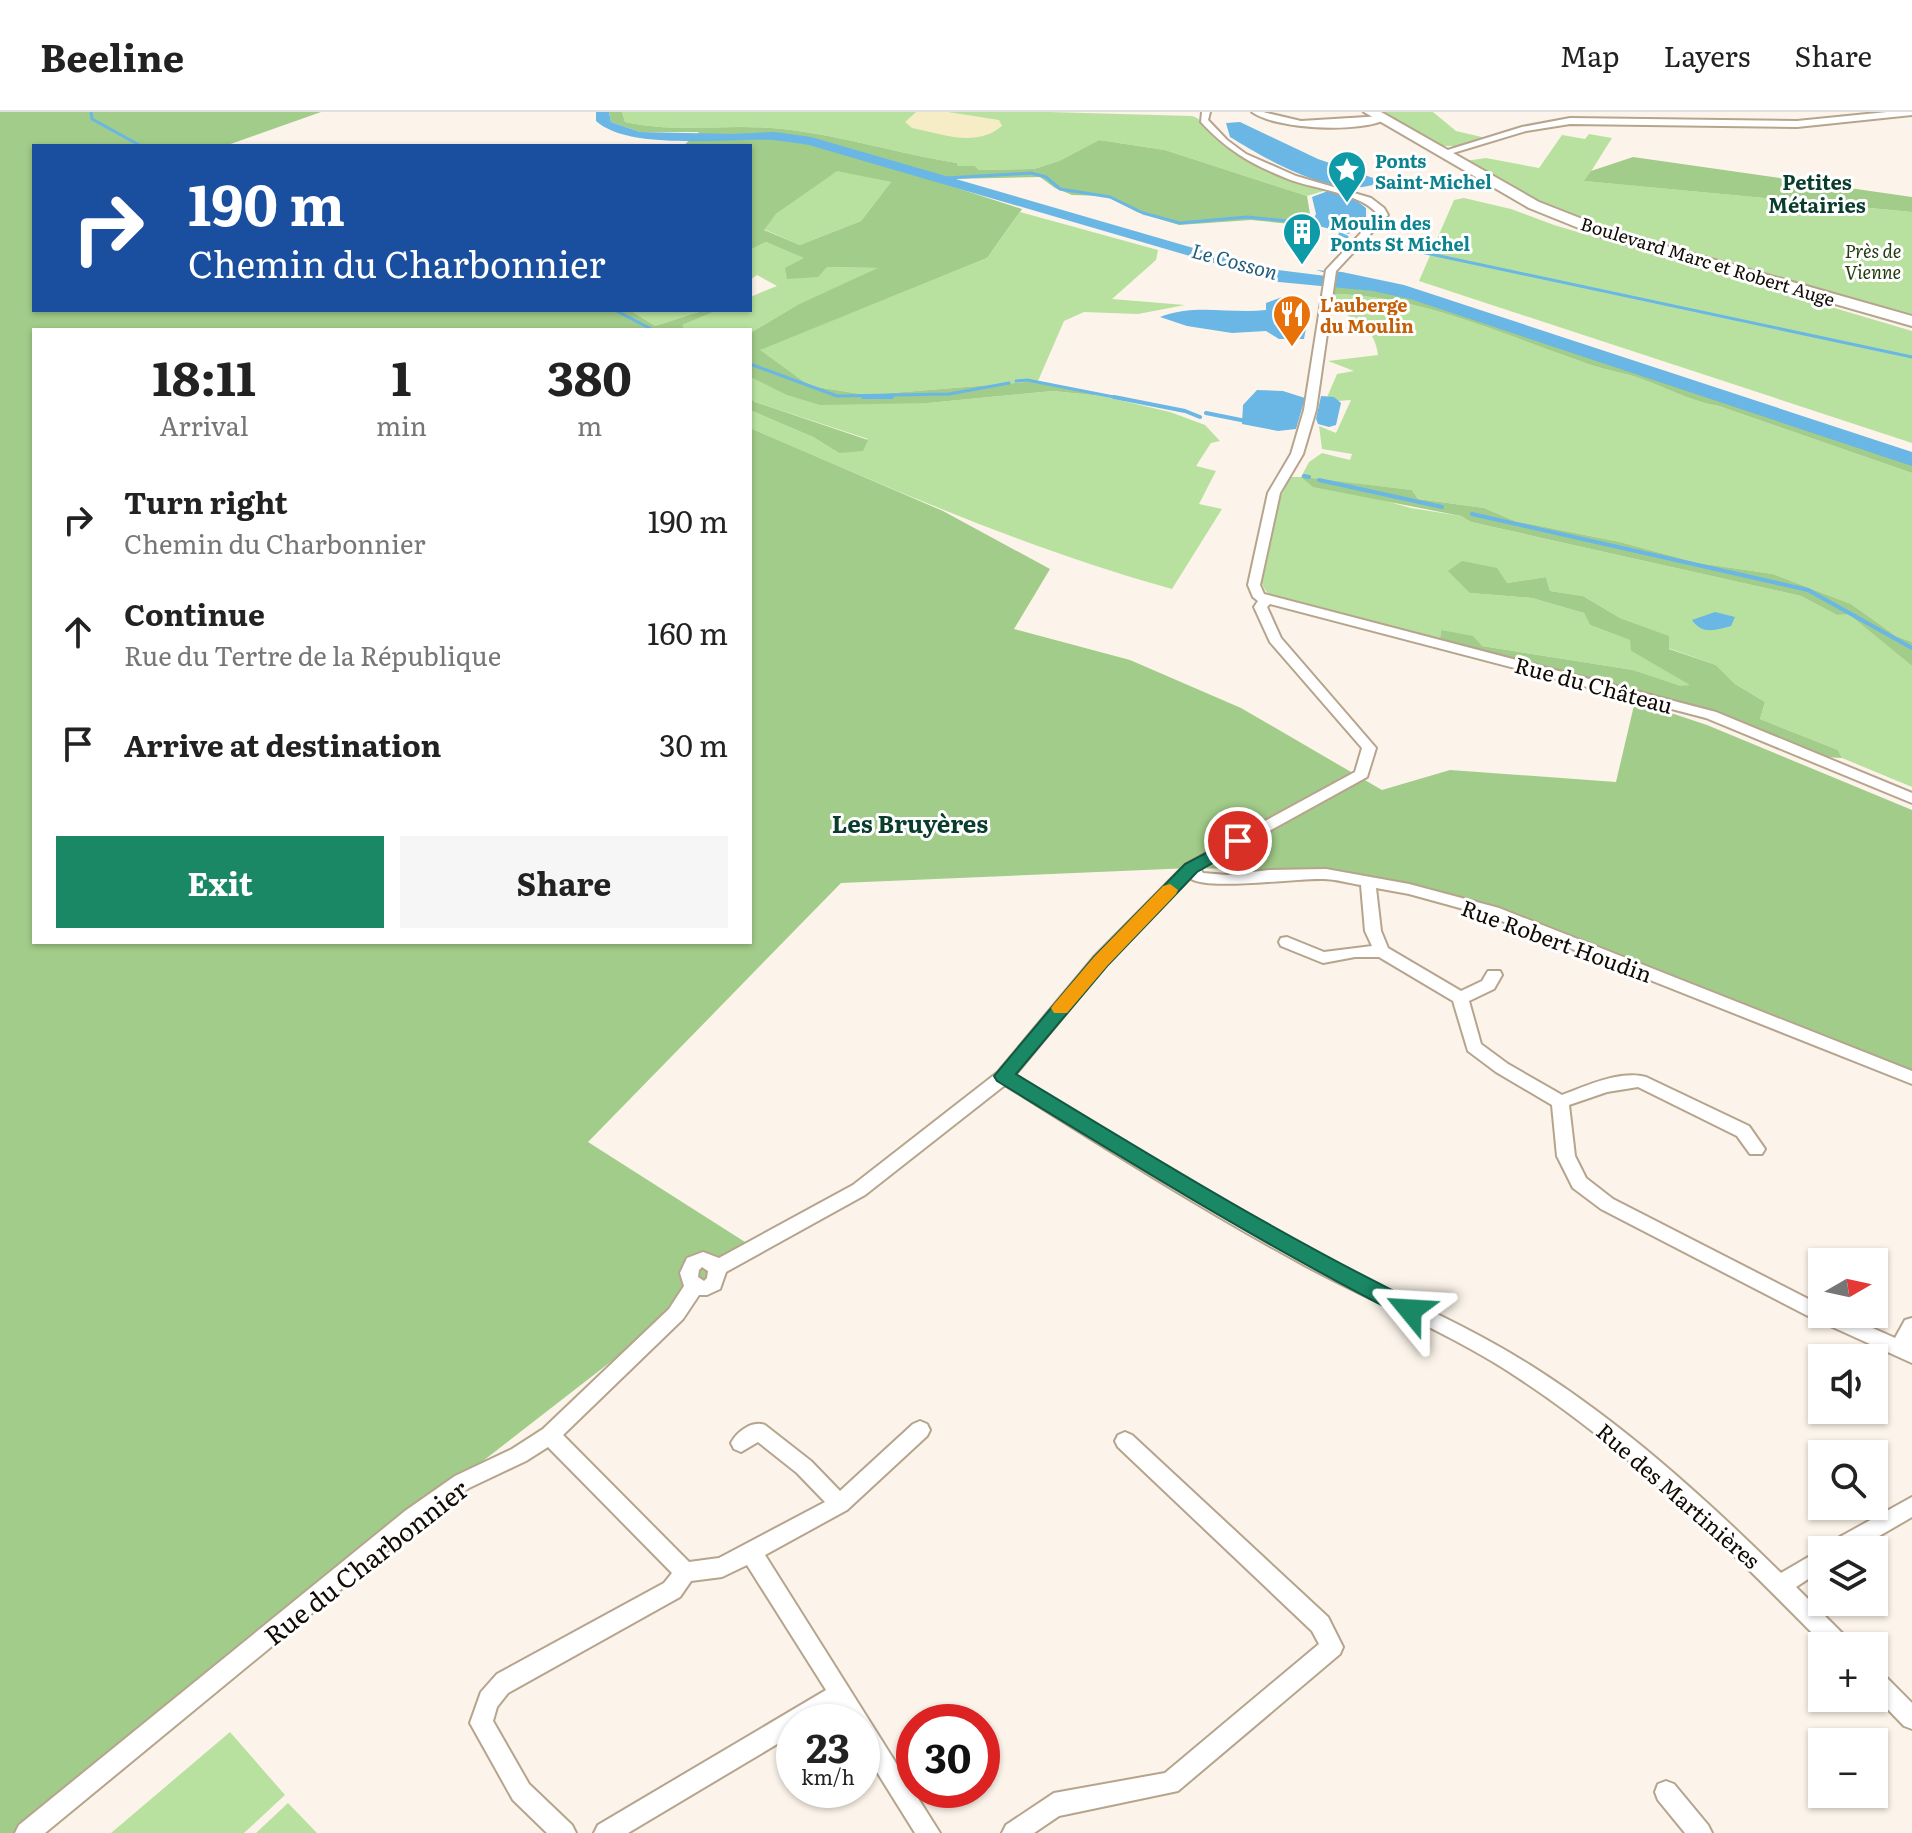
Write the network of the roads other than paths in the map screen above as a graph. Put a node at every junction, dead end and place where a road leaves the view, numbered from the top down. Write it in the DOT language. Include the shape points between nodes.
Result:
graph roads {
  1 [pos="1206,112"];
  2 [pos="1256,112"];
  3 [pos="1771,112"];
  4 [pos="1912,112"];
  5 [pos="1377,116"];
  6 [pos="1779,122"];
  7 [pos="1443,153"];
  8 [pos="1912,321"];
  9 [pos="1265,601"];
  10 [pos="1912,798"];
  11 [pos="1191,868"];
  12 [pos="1368,884"];
  13 [pos="1287,942"];
  14 [pos="1382,951"];
  15 [pos="1494,975"];
  16 [pos="1460,998"];
  17 [pos="1004,1076"];
  18 [pos="1912,1078"];
  19 [pos="1560,1102"];
  20 [pos="1756,1149"];
  21 [pos="1912,1326"];
  22 [pos="1905,1351"];
  23 [pos="920,1430"];
  24 [pos="550,1435"];
  25 [pos="1125,1441"];
  26 [pos="741,1443"];
  27 [pos="840,1504"];
  28 [pos="1912,1506"];
  29 [pos="1860,1536"];
  30 [pos="751,1552"];
  31 [pos="1808,1568"];
  32 [pos="685,1572"];
  33 [pos="1780,1585"];
  34 [pos="1826,1632"];
  35 [pos="840,1694"];
  36 [pos="1888,1694"];
  37 [pos="846,1704"];
  38 [pos="1912,1718"];
  39 [pos="880,1757"];
  40 [pos="1666,1792"];
  41 [pos="27,1833"];
  42 [pos="564,1833"];
  43 [pos="606,1833"];
  44 [pos="928,1833"];
  45 [pos="1014,1833"];
  46 [pos="1700,1833"];
  1 -- 9 [label="street" via="1204,120 1243,156 1293,178 1368,200 1381,210 1380,220 1331,270 1310,410 1297,454 1274,493 1260,548 1254,585"];
  2 -- 5 [label="street" via="1289,123"];
  3 -- 6 [label="street"];
  4 -- 6 [label="street" via="1820,123"];
  5 -- 7 [label="main road, Boulevard Marc et Robert Auge"];
  6 -- 7 [label="street" via="1570,121"];
  7 -- 8 [label="main road, Boulevard Marc et Robert Auge" via="1534,205 1607,234"];
  9 -- 10 [label="street, Rue du Château" via="1346,617 1711,715"];
  9 -- 11 [label="street" via="1260,607 1275,639 1369,748 1362,774"];
  11 -- 12 [label="street, Rue Robert Houdin" via="1199,878 1326,874"];
  11 -- 17 [label="street" via="1100,961"];
  12 -- 14 [label="street" via="1373,931"];
  12 -- 18 [label="street, Rue Robert Houdin" via="1409,889 1494,912"];
  13 -- 14 [label="street" via="1323,958"];
  14 -- 16 [label="street"];
  15 -- 16 [label="street" via="1488,985"];
  16 -- 19 [label="street" via="1474,1047"];
  17 -- 24 [label="street, Rue du Charbonnier" via="859,1190 718,1268 713,1282 695,1285 676,1314"];
  17 -- 33 [label="street, Rue des Martinières" via="1274,1239 1524,1371 1606,1428"];
  19 -- 20 [label="street" via="1640,1081 1743,1131"];
  19 -- 22 [label="street" via="1566,1156 1579,1183 1607,1204"];
  21 -- 22 [label="street"];
  23 -- 27 [label="street"];
  24 -- 32 [label="street"];
  24 -- 41 [label="street, Rue du Charbonnier" via="462,1482 412,1518"];
  25 -- 45 [label="street" via="1320,1624 1332,1647 1170,1783 1054,1805"];
  26 -- 27 [label="street" via="758,1431"];
  27 -- 30 [label="street"];
  28 -- 29 [label="street"];
  30 -- 32 [label="street" via="722,1567"];
  30 -- 35 [label="street"];
  31 -- 33 [label="street"];
  32 -- 42 [label="street" via="672,1590 505,1681 485,1707 481,1723 521,1792"];
  33 -- 34 [label="street, Rue des Martinières"];
  35 -- 37 [label="street"];
  35 -- 43 [label="street"];
  36 -- 38 [label="street"];
  39 -- 44 [label="street"];
  40 -- 46 [label="street"];
}
